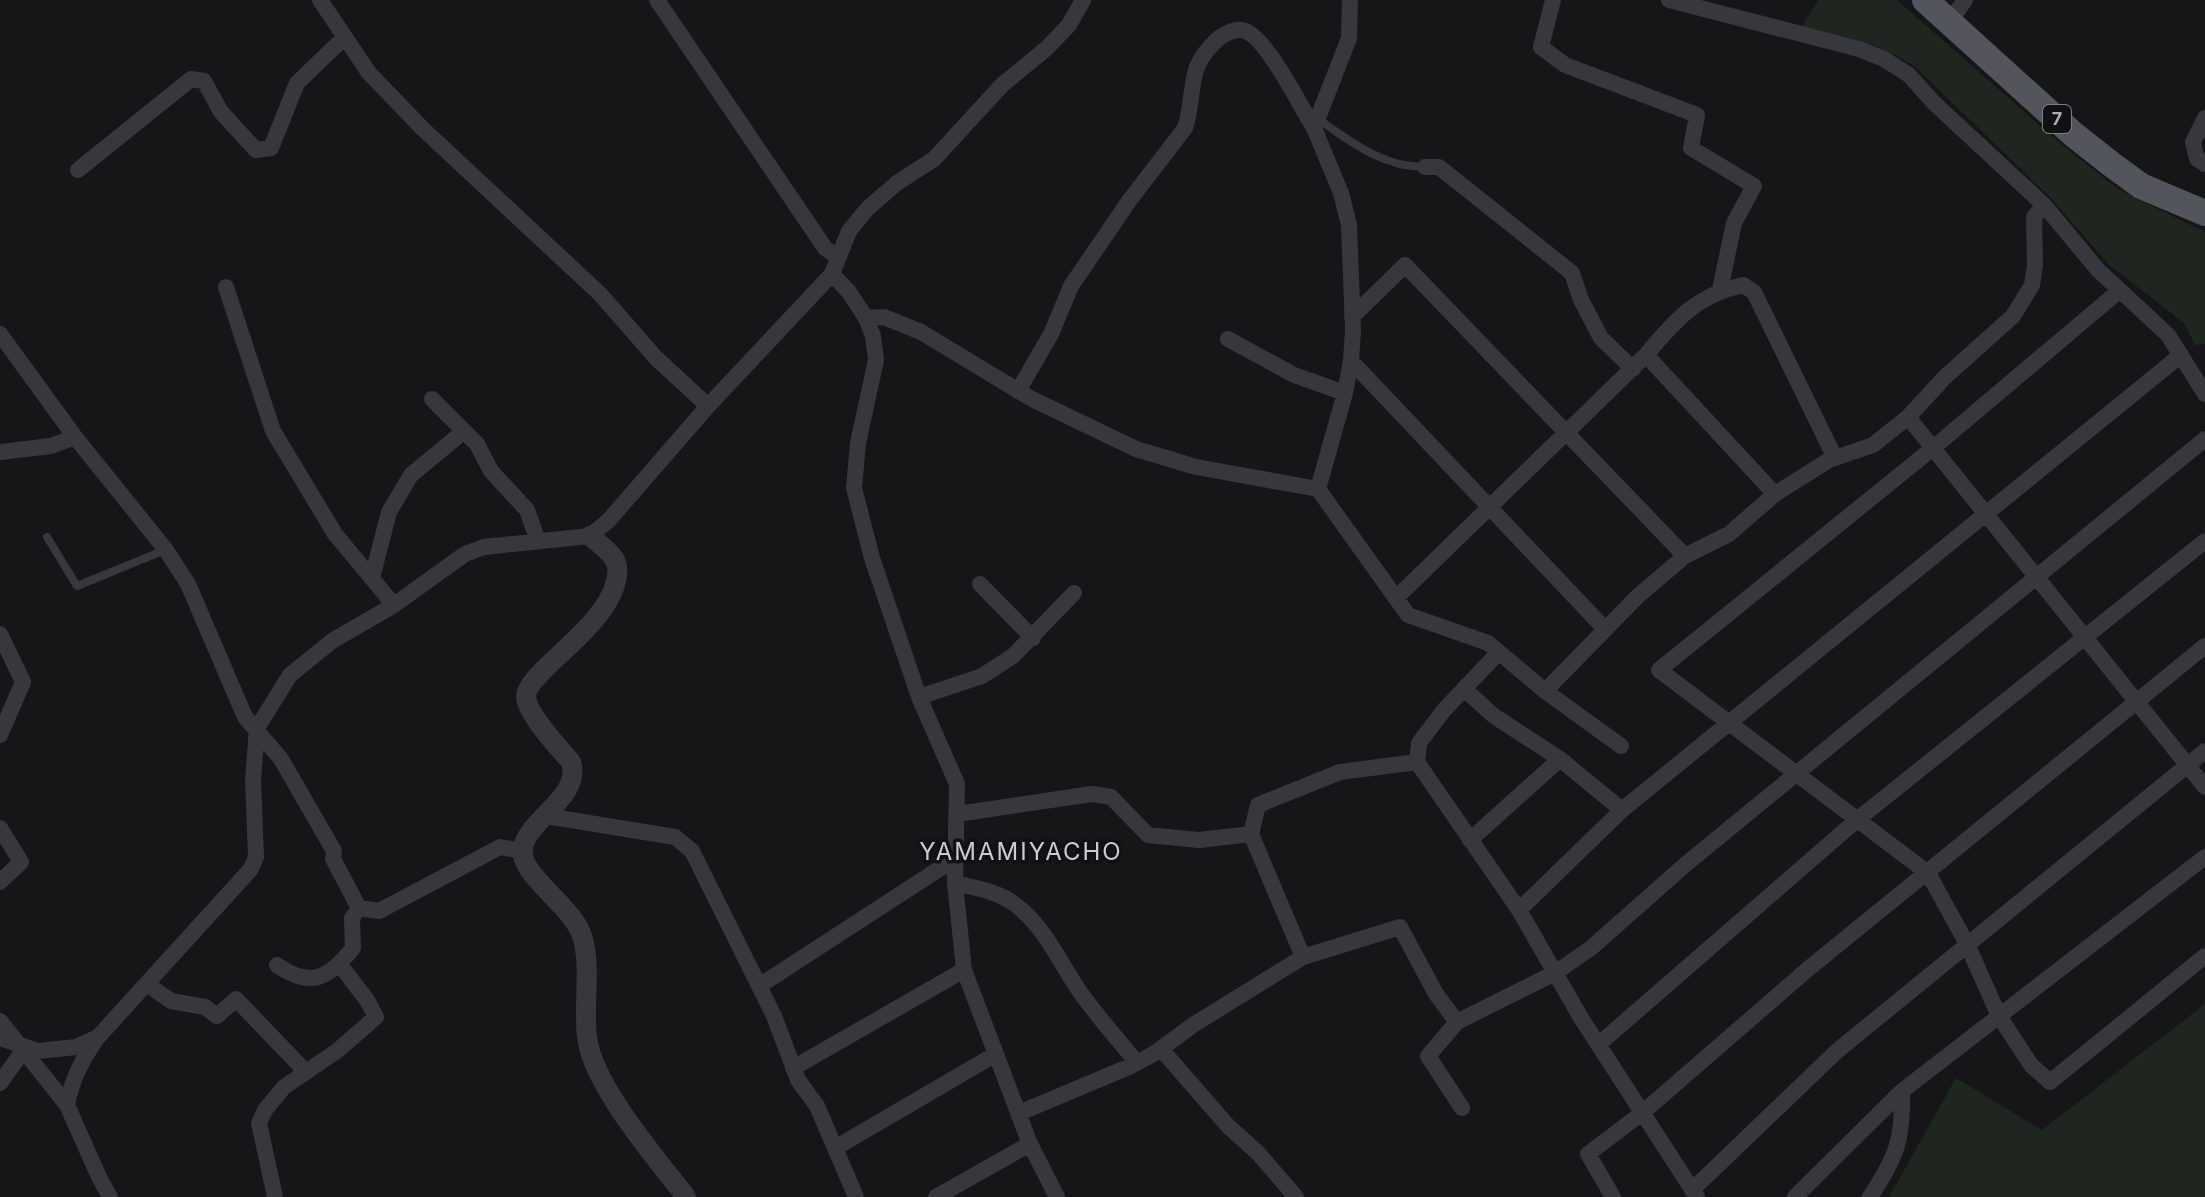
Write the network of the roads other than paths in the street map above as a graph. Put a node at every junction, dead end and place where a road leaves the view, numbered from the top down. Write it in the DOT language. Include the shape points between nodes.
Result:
graph roads {
  1 [pos="320,0"];
  2 [pos="657,0"];
  3 [pos="1083,0"];
  4 [pos="1350,0"];
  5 [pos="1553,0"];
  6 [pos="1669,0"];
  7 [pos="1925,0"];
  8 [pos="1957,11"];
  9 [pos="345,37"];
  10 [pos="2205,118"];
  11 [pos="1316,123"];
  12 [pos="2205,164"];
  13 [pos="1425,167"];
  14 [pos="78,170"];
  15 [pos="2044,205"];
  16 [pos="2204,209"];
  17 [pos="835,266"];
  18 [pos="226,287"];
  19 [pos="1720,290"];
  20 [pos="2119,291"];
  21 [pos="1352,317"];
  22 [pos="866,318"];
  23 [pos="0,334"];
  24 [pos="1228,339"];
  25 [pos="1646,355"];
  26 [pos="2181,355"];
  27 [pos="1351,361"];
  28 [pos="1633,369"];
  29 [pos="1018,391"];
  30 [pos="2204,392"];
  31 [pos="1345,393"];
  32 [pos="432,399"];
  33 [pos="708,406"];
  34 [pos="1908,417"];
  35 [pos="464,431"];
  36 [pos="1567,433"];
  37 [pos="75,437"];
  38 [pos="2205,439"];
  39 [pos="1933,448"];
  40 [pos="0,452"];
  41 [pos="1835,458"];
  42 [pos="1318,489"];
  43 [pos="1775,494"];
  44 [pos="1491,508"];
  45 [pos="1986,514"];
  46 [pos="590,536"];
  47 [pos="47,537"];
  48 [pos="538,541"];
  49 [pos="2205,541"];
  50 [pos="166,550"];
  51 [pos="1685,556"];
  52 [pos="2035,577"];
  53 [pos="372,578"];
  54 [pos="980,584"];
  55 [pos="1074,593"];
  56 [pos="1396,598"];
  57 [pos="394,605"];
  58 [pos="1605,629"];
  59 [pos="1033,638"];
  60 [pos="2085,639"];
  61 [pos="1,641"];
  62 [pos="2205,646"];
  63 [pos="1499,652"];
  64 [pos="1464,689"];
  65 [pos="1545,691"];
  66 [pos="919,697"];
  67 [pos="2136,703"];
  68 [pos="1729,722"];
  69 [pos="257,728"];
  70 [pos="0,735"];
  71 [pos="1621,746"];
  72 [pos="2205,751"];
  73 [pos="1560,759"];
  74 [pos="1417,762"];
  75 [pos="2187,766"];
  76 [pos="1797,773"];
  77 [pos="2205,787"];
  78 [pos="1622,810"];
  79 [pos="957,814"];
  80 [pos="546,816"];
  81 [pos="1858,819"];
  82 [pos="0,828"];
  83 [pos="1251,834"];
  84 [pos="1470,840"];
  85 [pos="522,851"];
  86 [pos="2205,857"];
  87 [pos="956,858"];
  88 [pos="1928,873"];
  89 [pos="0,882"];
  90 [pos="955,883"];
  91 [pos="359,908"];
  92 [pos="1519,910"];
  93 [pos="1967,944"];
  94 [pos="2205,956"];
  95 [pos="1303,957"];
  96 [pos="277,965"];
  97 [pos="340,965"];
  98 [pos="964,970"];
  99 [pos="1555,973"];
  100 [pos="147,984"];
  101 [pos="759,986"];
  102 [pos="1999,1016"];
  103 [pos="0,1021"];
  104 [pos="1457,1022"];
  105 [pos="98,1037"];
  106 [pos="0,1038"];
  107 [pos="1599,1044"];
  108 [pos="20,1047"];
  109 [pos="1161,1049"];
  110 [pos="996,1054"];
  111 [pos="1137,1063"];
  112 [pos="793,1068"];
  113 [pos="305,1071"];
  114 [pos="0,1083"];
  115 [pos="1902,1091"];
  116 [pos="67,1105"];
  117 [pos="1462,1108"];
  118 [pos="1019,1113"];
  119 [pos="1642,1113"];
  120 [pos="1030,1144"];
  121 [pos="835,1148"];
  122 [pos="1694,1194"];
  123 [pos="108,1195"];
  124 [pos="275,1197"];
  125 [pos="686,1197"];
  126 [pos="856,1197"];
  127 [pos="936,1197"];
  128 [pos="1057,1197"];
  129 [pos="1296,1197"];
  130 [pos="1613,1197"];
  131 [pos="1795,1197"];
  132 [pos="1870,1197"];
  1 -- 9 [label="street"];
  2 -- 17 [label="street"];
  3 -- 17 [label="street" via="1069,25 1002,85 934,159 868,208 849,231"];
  4 -- 11 [label="street" via="1349,38"];
  5 -- 19 [label="street" via="1541,47 1565,65 1697,115 1691,148 1754,186 1734,223"];
  6 -- 15 [label="street" via="1884,59 1909,75"];
  7 -- 8 [label="main road, 7"];
  8 -- 16 [label="main road, 7" via="2073,134 2141,186"];
  9 -- 14 [label="street" via="297,83 271,148 256,150 221,112 204,81 191,79"];
  9 -- 33 [label="street" via="369,73 423,129 600,294 656,358"];
  10 -- 12 [label="street" via="2193,142 2197,159"];
  11 -- 13 [label="lane" via="1385,161"];
  11 -- 21 [label="street" via="1349,225"];
  11 -- 29 [label="street" via="1254,36 1242,30 1225,33 1208,47 1197,68 1185,128 1071,286"];
  13 -- 28 [label="street" via="1439,167 1572,273 1601,338"];
  15 -- 20 [label="street"];
  15 -- 34 [label="street" via="2034,217 2035,265 2024,300"];
  17 -- 22 [label="street"];
  17 -- 33 [label="street"];
  18 -- 53 [label="street" via="273,431 335,534"];
  19 -- 25 [label="street" via="1681,314"];
  19 -- 41 [label="street" via="1743,285 1754,292"];
  20 -- 26 [label="street" via="2168,335"];
  20 -- 39 [label="street"];
  21 -- 27 [label="street"];
  21 -- 36 [label="street" via="1405,265"];
  22 -- 29 [label="street" via="884,317 921,332"];
  22 -- 66 [label="street" via="876,360 854,488"];
  23 -- 37 [label="street"];
  24 -- 31 [label="street" via="1294,375"];
  25 -- 28 [label="street"];
  25 -- 43 [label="street"];
  26 -- 30 [label="street"];
  26 -- 45 [label="street"];
  27 -- 31 [label="street"];
  27 -- 44 [label="street"];
  28 -- 36 [label="street"];
  29 -- 42 [label="street" via="1136,449 1196,467"];
  31 -- 42 [label="street"];
  32 -- 35 [label="street"];
  33 -- 46 [label="street"];
  34 -- 39 [label="street"];
  34 -- 41 [label="street" via="1873,445"];
  35 -- 48 [label="street" via="527,510"];
  35 -- 53 [label="street" via="411,475 389,512"];
  36 -- 44 [label="street"];
  36 -- 51 [label="street"];
  37 -- 40 [label="street" via="51,446"];
  37 -- 50 [label="street"];
  38 -- 52 [label="street"];
  39 -- 45 [label="street"];
  39 -- 68 [label="street" via="1659,670"];
  41 -- 43 [label="street"];
  42 -- 56 [label="street"];
  43 -- 51 [label="street" via="1729,534"];
  44 -- 56 [label="street"];
  44 -- 58 [label="street"];
  45 -- 52 [label="street"];
  45 -- 68 [label="street"];
  46 -- 48 [label="street"];
  46 -- 80 [label="street" via="614,558 618,574 613,595 580,637 529,684 526,698 573,770 572,781"];
  47 -- 50 [label="lane" via="77,586"];
  48 -- 57 [label="street" via="465,554"];
  49 -- 60 [label="street"];
  50 -- 69 [label="street" via="188,584 245,717"];
  51 -- 58 [label="street"];
  52 -- 60 [label="street"];
  52 -- 76 [label="street"];
  53 -- 57 [label="street"];
  54 -- 59 [label="street"];
  55 -- 59 [label="street"];
  56 -- 63 [label="street" via="1408,615 1488,643"];
  57 -- 69 [label="street" via="332,641 290,675"];
  58 -- 65 [label="street"];
  59 -- 66 [label="street" via="982,676"];
  60 -- 67 [label="street"];
  60 -- 81 [label="street"];
  61 -- 70 [label="street" via="23,682"];
  62 -- 67 [label="street"];
  63 -- 64 [label="street"];
  63 -- 65 [label="street"];
  64 -- 73 [label="street" via="1494,716"];
  64 -- 74 [label="street" via="1419,743"];
  65 -- 71 [label="street"];
  66 -- 79 [label="street" via="957,784"];
  67 -- 75 [label="street"];
  67 -- 88 [label="street"];
  68 -- 76 [label="street"];
  68 -- 78 [label="street"];
  69 -- 91 [label="street" via="334,851 333,859"];
  69 -- 100 [label="street" via="256,857 251,869"];
  72 -- 75 [label="street"];
  73 -- 78 [label="street"];
  73 -- 84 [label="street"];
  74 -- 83 [label="street" via="1340,772 1258,805"];
  74 -- 84 [label="street"];
  75 -- 77 [label="street"];
  75 -- 93 [label="street"];
  76 -- 81 [label="street"];
  76 -- 99 [label="street"];
  78 -- 92 [label="street"];
  79 -- 83 [label="street" via="1092,794 1111,797 1148,835 1199,840"];
  79 -- 87 [label="street"];
  80 -- 85 [label="street"];
  80 -- 101 [label="street" via="675,837 684,843"];
  81 -- 88 [label="street"];
  81 -- 107 [label="street"];
  82 -- 89 [label="street" via="21,862"];
  83 -- 95 [label="street"];
  84 -- 92 [label="street"];
  85 -- 91 [label="street" via="500,847 379,911"];
  85 -- 125 [label="street" via="525,864 566,909 583,937 587,1038 598,1070"];
  86 -- 102 [label="street"];
  87 -- 90 [label="street"];
  87 -- 101 [label="street"];
  88 -- 93 [label="street"];
  88 -- 119 [label="street"];
  90 -- 98 [label="street"];
  90 -- 111 [label="street" via="990,892 1024,912"];
  91 -- 97 [label="street" via="352,918 353,948"];
  92 -- 99 [label="street"];
  93 -- 102 [label="street"];
  93 -- 122 [label="street" via="1837,1051"];
  94 -- 102 [label="street" via="2050,1082 2031,1065"];
  95 -- 104 [label="street" via="1400,927"];
  95 -- 109 [label="street"];
  96 -- 97 [label="street" via="300,979 320,977"];
  97 -- 113 [label="street" via="376,1017"];
  98 -- 110 [label="street"];
  98 -- 112 [label="street"];
  99 -- 104 [label="street"];
  99 -- 107 [label="street"];
  100 -- 105 [label="street"];
  100 -- 113 [label="street" via="171,1001 205,1007 217,1016 236,999"];
  101 -- 112 [label="street"];
  102 -- 115 [label="street"];
  103 -- 108 [label="street"];
  104 -- 117 [label="street" via="1428,1056"];
  105 -- 108 [label="street" via="76,1047"];
  105 -- 116 [label="street" via="77,1070"];
  106 -- 108 [label="street"];
  107 -- 119 [label="street"];
  108 -- 114 [label="street"];
  108 -- 116 [label="street"];
  109 -- 111 [label="street"];
  109 -- 129 [label="street"];
  110 -- 118 [label="street"];
  110 -- 121 [label="street"];
  111 -- 118 [label="street"];
  112 -- 121 [label="street"];
  113 -- 124 [label="street" via="284,1087 259,1123"];
  115 -- 131 [label="street"];
  115 -- 132 [label="street" via="1898,1150"];
  116 -- 123 [label="street"];
  118 -- 120 [label="street"];
  119 -- 122 [label="street"];
  119 -- 130 [label="street" via="1588,1154"];
  120 -- 127 [label="street"];
  120 -- 128 [label="street"];
  121 -- 126 [label="street"];
}
